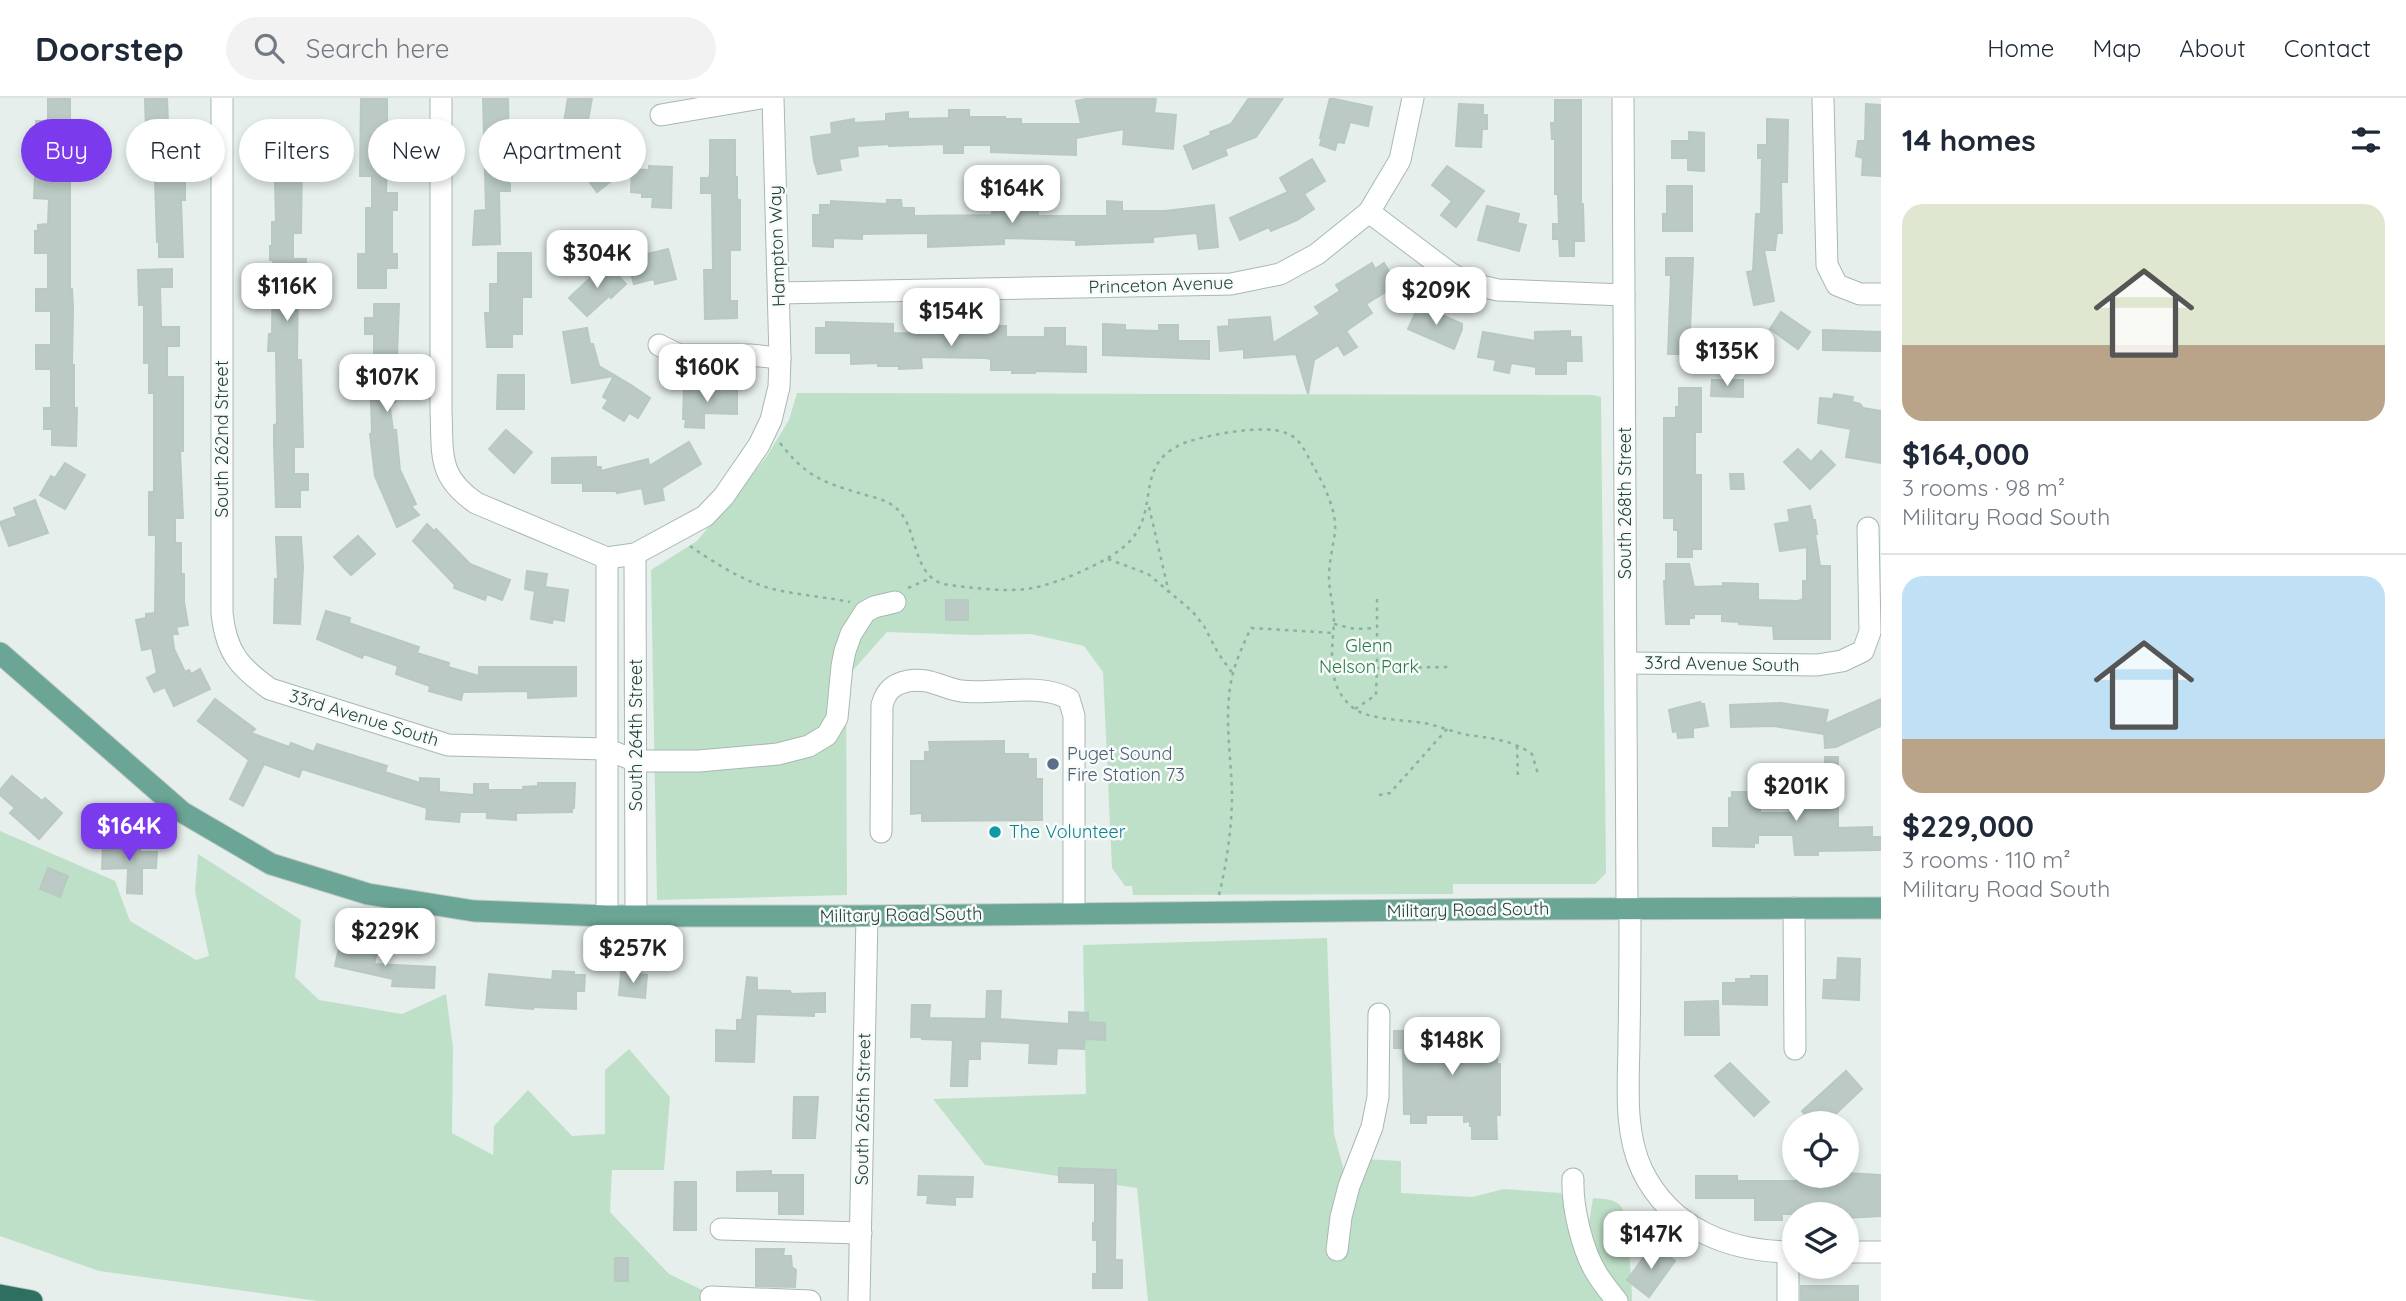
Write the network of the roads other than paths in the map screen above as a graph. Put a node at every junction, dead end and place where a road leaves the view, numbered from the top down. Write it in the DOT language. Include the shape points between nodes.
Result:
graph roads {
  1 [pos="222,98"];
  2 [pos="441,98"];
  3 [pos="761,98"];
  4 [pos="773,98"];
  5 [pos="1413,98"];
  6 [pos="1623,98"];
  7 [pos="1823,98"];
  8 [pos="661,114"];
  9 [pos="1369,212"];
  10 [pos="779,293"];
  11 [pos="1881,294"];
  12 [pos="1624,295"];
  13 [pos="659,345"];
  14 [pos="780,358"];
  15 [pos="1868,528"];
  16 [pos="635,554"];
  17 [pos="607,558"];
  18 [pos="895,602"];
  19 [pos="0,653"];
  20 [pos="231,653"];
  21 [pos="1626,663"];
  22 [pos="606,749"];
  23 [pos="636,761"];
  24 [pos="881,832"];
  25 [pos="1629,908"];
  26 [pos="1794,908"];
  27 [pos="1881,908"];
  28 [pos="1074,913"];
  29 [pos="607,916"];
  30 [pos="636,916"];
  31 [pos="867,916"];
  32 [pos="1379,1014"];
  33 [pos="1795,1049"];
  34 [pos="1573,1179"];
  35 [pos="721,1229"];
  36 [pos="861,1233"];
  37 [pos="1337,1250"];
  38 [pos="1881,1251"];
  39 [pos="1782,1252"];
  40 [pos="1859,1252"];
  41 [pos="1789,1279"];
  42 [pos="0,1296"];
  43 [pos="711,1297"];
  44 [pos="32,1301"];
  45 [pos="810,1301"];
  46 [pos="859,1301"];
  47 [pos="1617,1301"];
  48 [pos="1788,1301"];
  1 -- 20 [label="street, South 262nd Street" via="222,613"];
  2 -- 17 [label="street" via="443,463 460,492 476,503"];
  3 -- 8 [label="street"];
  4 -- 10 [label="street, Hampton Way"];
  5 -- 9 [label="street" via="1400,160"];
  6 -- 12 [label="street, South 268th Street"];
  7 -- 11 [label="street" via="1827,265 1837,285 1860,294"];
  9 -- 10 [label="street, Princeton Avenue" via="1317,254 1280,274 1231,284"];
  9 -- 12 [label="street" via="1468,284 1498,290"];
  10 -- 14 [label="street, Hampton Way"];
  12 -- 21 [label="street, South 268th Street"];
  13 -- 14 [label="street" via="679,355"];
  14 -- 16 [label="street, Hampton Way" via="779,387 768,427 724,496 705,516"];
  15 -- 21 [label="street, 33rd Avenue South" via="1870,632 1863,651 1842,662 1817,665"];
  16 -- 17 [label="street, Hampton Way"];
  16 -- 23 [label="street, South 264th Street"];
  17 -- 22 [label="street, South 264th Street"];
  18 -- 23 [label="street" via="866,612 851,634 843,658 837,718 817,743 746,757"];
  19 -- 29 [label="main road, Military Road South" via="182,813 271,864 368,894 474,911"];
  20 -- 22 [label="street, 33rd Avenue South" via="270,689 448,745"];
  21 -- 25 [label="street, South 268th Street"];
  22 -- 23 [label="street, 33rd Avenue South"];
  22 -- 29 [label="street, South 264th Street"];
  23 -- 30 [label="street, South 264th Street"];
  24 -- 28 [label="street" via="883,705 886,693 897,684 923,679 971,692 1060,693 1069,699 1074,716"];
  25 -- 26 [label="main road, Military Road South"];
  25 -- 28 [label="main road, Military Road South"];
  25 -- 39 [label="street, South 268th Street" via="1629,1101 1642,1170 1660,1197 1685,1221 1712,1237 1734,1246"];
  26 -- 27 [label="main road, Military Road South"];
  26 -- 33 [label="street"];
  28 -- 31 [label="main road, Military Road South"];
  29 -- 30 [label="main road, Military Road South"];
  30 -- 31 [label="main road, Military Road South"];
  31 -- 36 [label="street, South 265th Street"];
  32 -- 37 [label="street" via="1378,1097 1372,1127 1349,1186"];
  34 -- 47 [label="street" via="1575,1213 1592,1265"];
  35 -- 36 [label="street"];
  36 -- 46 [label="street, South 265th Street"];
  38 -- 40 [label="street"];
  41 -- 48 [label="street"];
  42 -- 44 [label="highway"];
  43 -- 45 [label="street"];
}
